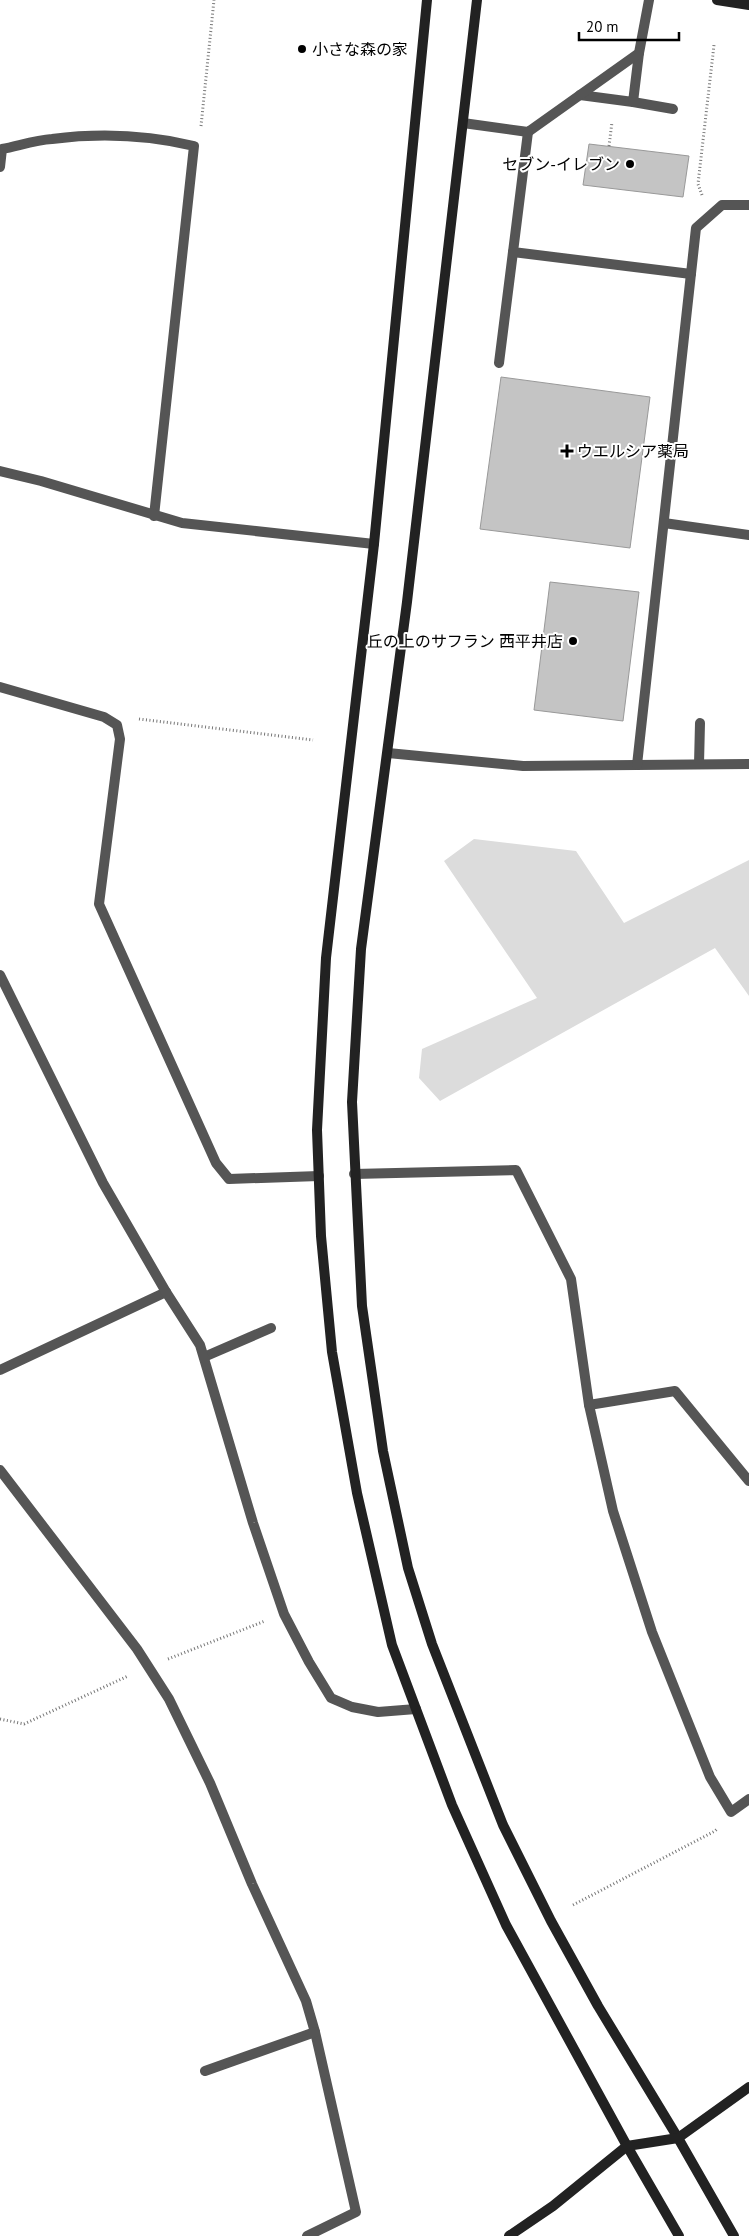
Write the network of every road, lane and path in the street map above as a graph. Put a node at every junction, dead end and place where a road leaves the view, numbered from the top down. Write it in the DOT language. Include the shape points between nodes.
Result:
graph roads {
  1 [pos="214,0"];
  2 [pos="427,0"];
  3 [pos="478,0"];
  4 [pos="649,0"];
  5 [pos="717,0"];
  6 [pos="749,5"];
  7 [pos="714,45"];
  8 [pos="639,52"];
  9 [pos="580,95"];
  10 [pos="633,102"];
  11 [pos="673,109"];
  12 [pos="463,123"];
  13 [pos="528,132"];
  14 [pos="194,146"];
  15 [pos="1,150"];
  16 [pos="0,168"];
  17 [pos="749,205"];
  18 [pos="710,216"];
  19 [pos="512,252"];
  20 [pos="691,274"];
  21 [pos="499,363"];
  22 [pos="0,471"];
  23 [pos="154,516"];
  24 [pos="664,523"];
  25 [pos="749,534"];
  26 [pos="374,544"];
  27 [pos="0,687"];
  28 [pos="700,723"];
  29 [pos="117,725"];
  30 [pos="313,740"];
  31 [pos="388,753"];
  32 [pos="699,764"];
  33 [pos="749,764"];
  34 [pos="637,765"];
  35 [pos="0,975"];
  36 [pos="354,1174"];
  37 [pos="319,1176"];
  38 [pos="166,1292"];
  39 [pos="271,1328"];
  40 [pos="204,1357"];
  41 [pos="0,1370"];
  42 [pos="589,1405"];
  43 [pos="0,1470"];
  44 [pos="749,1481"];
  45 [pos="416,1709"];
  46 [pos="749,1799"];
  47 [pos="731,1812"];
  48 [pos="573,1905"];
  49 [pos="315,2032"];
  50 [pos="205,2070"];
  51 [pos="749,2087"];
  52 [pos="678,2138"];
  53 [pos="627,2146"];
  54 [pos="307,2236"];
  55 [pos="509,2236"];
  56 [pos="679,2236"];
  57 [pos="734,2236"];
  1 -- 14 [label="path" via="200,129"];
  2 -- 26 [label="street"];
  3 -- 12 [label="street"];
  4 -- 8 [label="street"];
  5 -- 6 [label="street"];
  7 -- 18 [label="path" via="698,184"];
  8 -- 9 [label="street"];
  8 -- 10 [label="street"];
  9 -- 10 [label="street"];
  9 -- 13 [label="street"];
  10 -- 11 [label="street"];
  12 -- 13 [label="street"];
  12 -- 31 [label="street"];
  13 -- 19 [label="street"];
  14 -- 15 [label="street" via="166,139 103,136 50,139"];
  14 -- 23 [label="street"];
  15 -- 16 [label="street"];
  17 -- 18 [label="street" via="722,205"];
  18 -- 20 [label="street" via="696,228"];
  19 -- 20 [label="street"];
  19 -- 21 [label="street"];
  20 -- 24 [label="street"];
  22 -- 23 [label="street"];
  23 -- 26 [label="street" via="182,523"];
  24 -- 25 [label="street"];
  24 -- 34 [label="street"];
  26 -- 37 [label="street" via="326,958 317,1130"];
  27 -- 29 [label="street" via="104,717"];
  28 -- 32 [label="street"];
  29 -- 30 [label="path" via="138,719"];
  29 -- 37 [label="street" via="120,739 99,904 216,1163 229,1180"];
  31 -- 34 [label="street" via="523,766"];
  31 -- 36 [label="street" via="358,997 352,1102"];
  32 -- 33 [label="street"];
  32 -- 34 [label="street"];
  35 -- 38 [label="street" via="103,1183"];
  36 -- 42 [label="street" via="516,1170 571,1279"];
  36 -- 52 [label="street" via="362,1306 384,1451 408,1568 432,1644 503,1825 546,1912 598,2006"];
  37 -- 45 [label="street" via="332,1352 356,1484 392,1645"];
  38 -- 40 [label="street"];
  38 -- 41 [label="street"];
  39 -- 40 [label="street"];
  40 -- 45 [label="street" via="253,1523 284,1614 313,1669 331,1698 352,1707 378,1712"];
  42 -- 44 [label="street" via="675,1390"];
  42 -- 47 [label="street" via="613,1511 652,1632 710,1777"];
  43 -- 49 [label="street" via="137,1649 169,1699 210,1783 306,2001"];
  45 -- 53 [label="street" via="452,1806 506,1925"];
  46 -- 47 [label="street"];
  47 -- 48 [label="path" via="715,1832"];
  49 -- 50 [label="street"];
  49 -- 54 [label="street" via="356,2212"];
  51 -- 52 [label="street"];
  52 -- 53 [label="street"];
  52 -- 57 [label="street"];
  53 -- 55 [label="street" via="553,2206"];
  53 -- 56 [label="street"];
}
